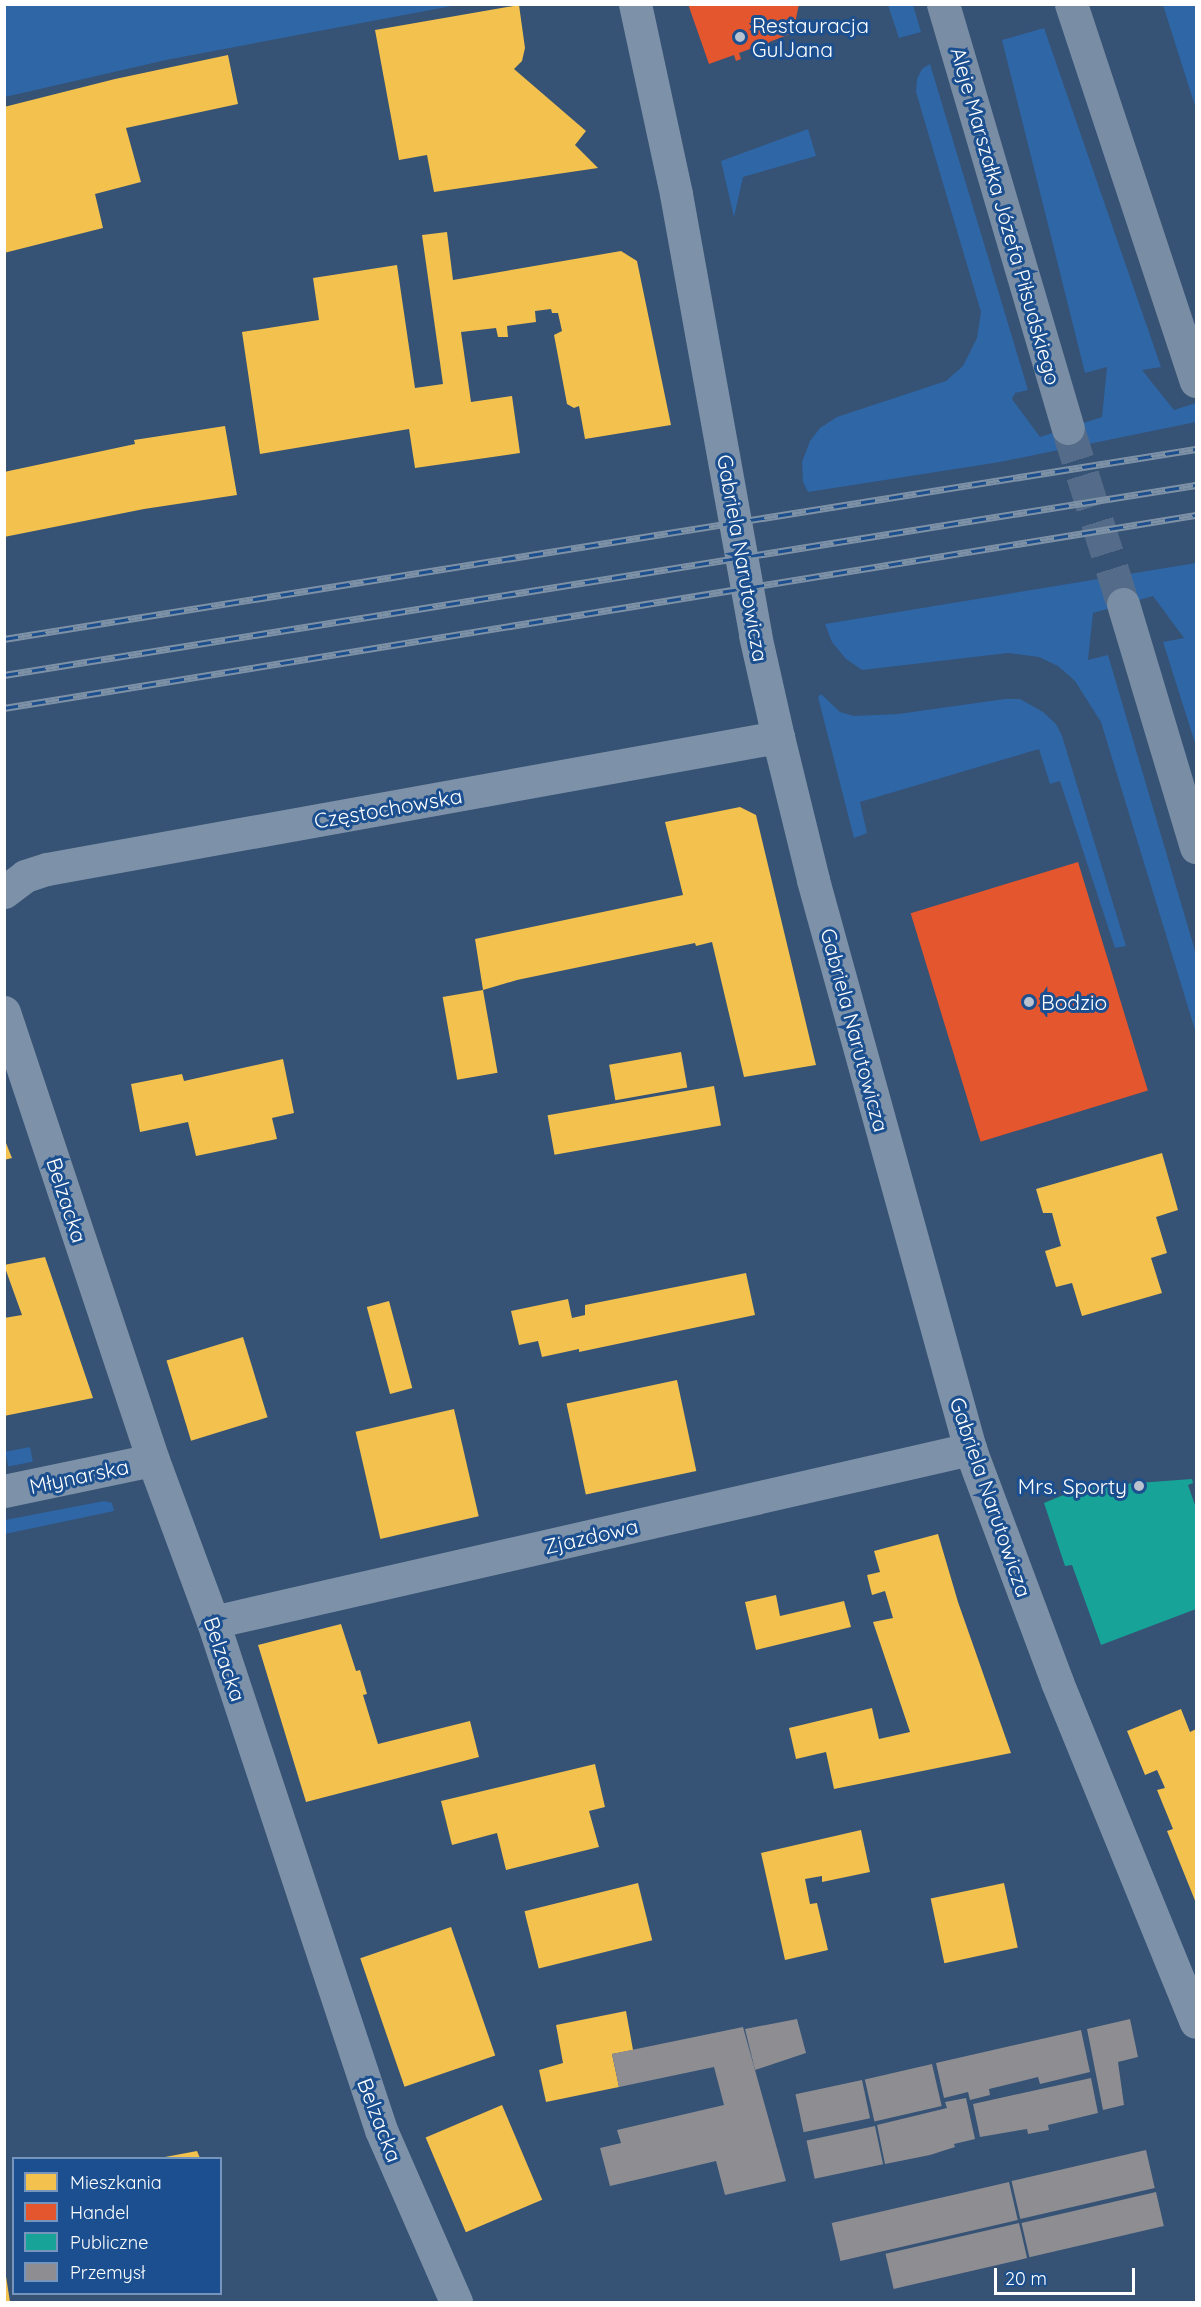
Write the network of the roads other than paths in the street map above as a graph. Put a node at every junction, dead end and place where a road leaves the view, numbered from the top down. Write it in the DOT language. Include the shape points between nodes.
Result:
graph roads {
  1 [pos="635,4"];
  2 [pos="944,4"];
  3 [pos="1071,4"];
  4 [pos="1197,381"];
  5 [pos="1068,428"];
  6 [pos="1123,604"];
  7 [pos="778,737"];
  8 [pos="1197,847"];
  9 [pos="4,892"];
  10 [pos="4,1012"];
  11 [pos="970,1449"];
  12 [pos="153,1460"];
  13 [pos="4,1491"];
  14 [pos="213,1622"];
  15 [pos="1197,2022"];
  16 [pos="456,2302"];
  1 -- 7 [label="street, Gabriela Narutowicza" via="676,194 755,636"];
  2 -- 5 [label="main road, Aleje Marszałka Józefa Piłsudskiego"];
  3 -- 4 [label="main road"];
  6 -- 8 [label="main road"];
  7 -- 9 [label="street, Częstochowska" via="47,869 25,876"];
  7 -- 11 [label="street, Gabriela Narutowicza" via="813,880"];
  10 -- 12 [label="street, Belzacka"];
  11 -- 14 [label="street, Zjazdowa"];
  11 -- 15 [label="street, Gabriela Narutowicza" via="1057,1682"];
  12 -- 13 [label="street, Młynarska"];
  12 -- 14 [label="street, Belzacka"];
  14 -- 16 [label="street, Belzacka" via="381,2130"];
}
